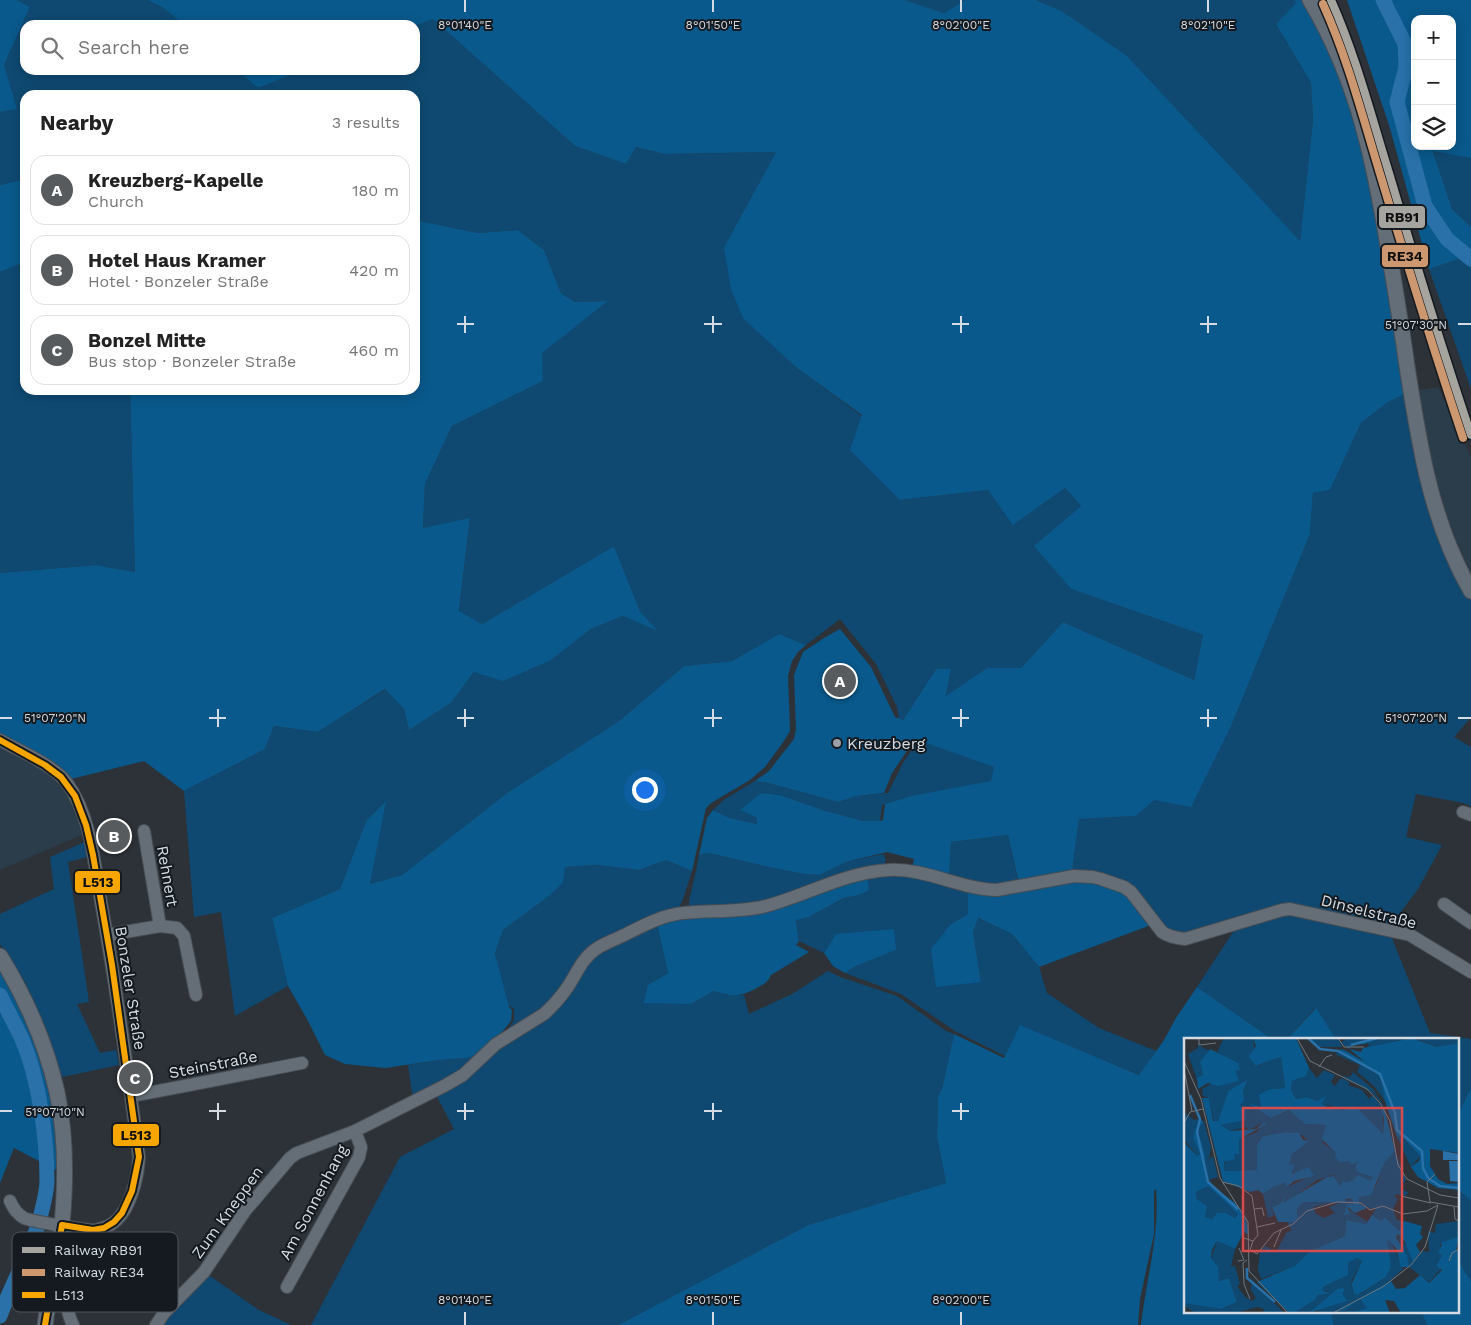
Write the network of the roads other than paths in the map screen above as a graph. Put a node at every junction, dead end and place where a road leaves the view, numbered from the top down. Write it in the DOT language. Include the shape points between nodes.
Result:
graph roads {
  1 [pos="1310,0"];
  2 [pos="1471,591"];
  3 [pos="0,740"];
  4 [pos="144,831"];
  5 [pos="1444,904"];
  6 [pos="1471,923"];
  7 [pos="160,926"];
  8 [pos="106,935"];
  9 [pos="0,956"];
  10 [pos="1471,972"];
  11 [pos="196,995"];
  12 [pos="302,1063"];
  13 [pos="446,1086"];
  14 [pos="131,1096"];
  15 [pos="356,1131"];
  16 [pos="10,1201"];
  17 [pos="62,1225"];
  18 [pos="94,1230"];
  19 [pos="61,1232"];
  20 [pos="287,1287"];
  21 [pos="178,1299"];
  22 [pos="47,1312"];
  23 [pos="68,1312"];
  24 [pos="165,1312"];
  25 [pos="45,1325"];
  26 [pos="73,1325"];
  27 [pos="156,1325"];
  1 -- 2 [label="main road" via="1336,50 1355,97 1384,216 1418,433 1434,504 1453,557"];
  3 -- 8 [label="street, Bonzeler Straße" via="50,769 66,781 74,793 88,833"];
  4 -- 7 [label="street, Rehnert"];
  5 -- 6 [label="street"];
  7 -- 8 [label="street"];
  7 -- 11 [label="street" via="177,928 184,936"];
  8 -- 14 [label="street, Bonzeler Straße"];
  9 -- 17 [label="main road" via="33,1017 57,1091 65,1175"];
  10 -- 13 [label="street, Dinselstraße" via="1403,933 1290,909 1185,939 1162,932 1131,892 1093,877 1074,876 989,890 915,872 889,870 837,880 757,908 684,912 668,916 602,945 584,960 551,1008 496,1044"];
  12 -- 14 [label="street, Steinstraße"];
  13 -- 15 [label="street, Zum Kneppen"];
  14 -- 18 [label="street, Bonzeler Straße" via="139,1157 136,1179 126,1208 111,1225"];
  15 -- 20 [label="street, Am Sonnenhang" via="361,1146 359,1158"];
  15 -- 21 [label="street, Zum Kneppen" via="290,1158 245,1211 204,1272"];
  16 -- 17 [label="street" via="13,1209 25,1218"];
  17 -- 18 [label="street"];
  17 -- 19 [label="main road"];
  22 -- 25 [label="main road"];
  23 -- 26 [label="street"];
  24 -- 27 [label="street, Zum Kneppen"];
}
